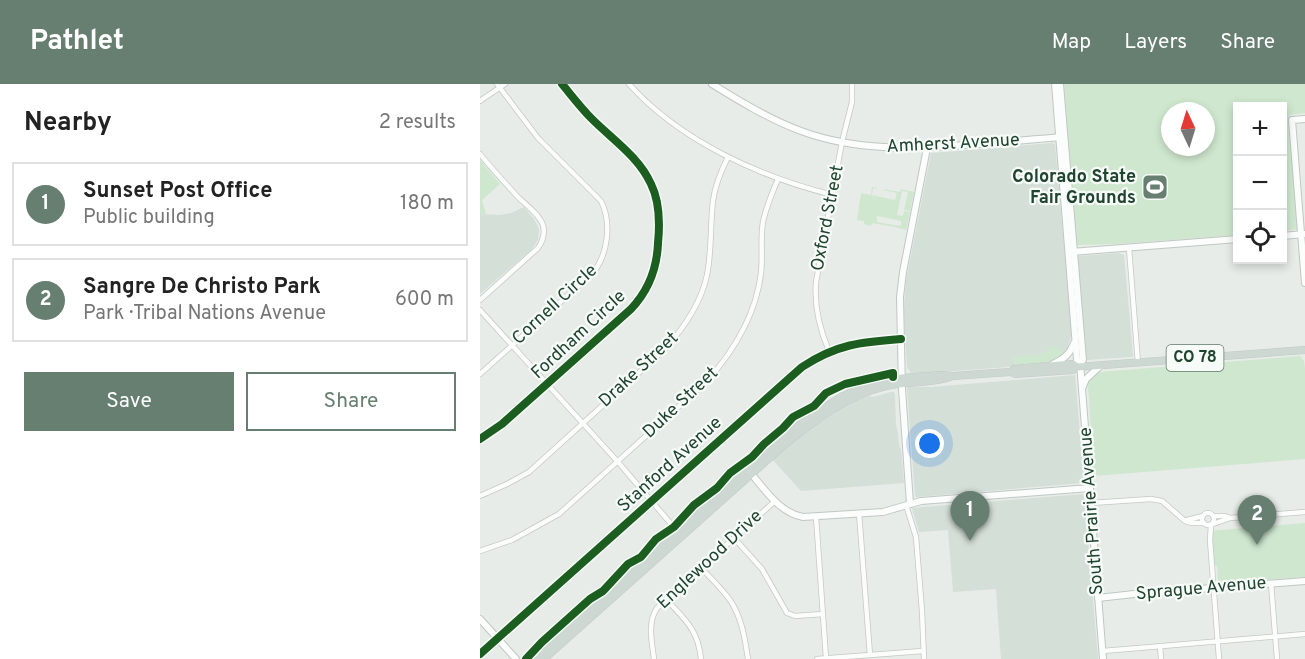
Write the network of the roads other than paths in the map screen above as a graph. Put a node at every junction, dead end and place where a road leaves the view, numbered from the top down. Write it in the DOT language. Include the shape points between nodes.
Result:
graph roads {
  1 [pos="505,84"];
  2 [pos="562,84"];
  3 [pos="629,84"];
  4 [pos="712,84"];
  5 [pos="852,84"];
  6 [pos="1055,84"];
  7 [pos="1060,84"];
  8 [pos="498,86"];
  9 [pos="480,101"];
  10 [pos="1305,118"];
  11 [pos="1062,137"];
  12 [pos="842,142"];
  13 [pos="927,148"];
  14 [pos="480,154"];
  15 [pos="728,157"];
  16 [pos="778,179"];
  17 [pos="833,195"];
  18 [pos="1303,234"];
  19 [pos="1287,236"];
  20 [pos="1233,239"];
  21 [pos="1129,248"];
  22 [pos="1071,252"];
  23 [pos="1305,283"];
  24 [pos="480,300"];
  25 [pos="480,310"];
  26 [pos="901,339"];
  27 [pos="1075,339"];
  28 [pos="512,345"];
  29 [pos="1305,350"];
  30 [pos="829,351"];
  31 [pos="1138,363"];
  32 [pos="1050,366"];
  33 [pos="1079,366"];
  34 [pos="1100,366"];
  35 [pos="1011,372"];
  36 [pos="480,374"];
  37 [pos="902,380"];
  38 [pos="547,384"];
  39 [pos="1082,390"];
  40 [pos="582,423"];
  41 [pos="480,439"];
  42 [pos="618,462"];
  43 [pos="749,471"];
  44 [pos="1090,488"];
  45 [pos="480,496"];
  46 [pos="775,501"];
  47 [pos="651,502"];
  48 [pos="1091,503"];
  49 [pos="908,504"];
  50 [pos="1305,512"];
  51 [pos="859,513"];
  52 [pos="1203,516"];
  53 [pos="1213,516"];
  54 [pos="816,517"];
  55 [pos="1230,518"];
  56 [pos="1185,520"];
  57 [pos="1208,524"];
  58 [pos="679,533"];
  59 [pos="734,538"];
  60 [pos="480,551"];
  61 [pos="701,568"];
  62 [pos="1305,581"];
  63 [pos="1271,583"];
  64 [pos="1213,588"];
  65 [pos="1098,598"];
  66 [pos="666,599"];
  67 [pos="823,614"];
  68 [pos="480,619"];
  69 [pos="1305,634"];
  70 [pos="1275,636"];
  71 [pos="498,639"];
  72 [pos="1217,641"];
  73 [pos="1160,646"];
  74 [pos="923,651"];
  75 [pos="1103,651"];
  76 [pos="480,654"];
  77 [pos="870,655"];
  78 [pos="826,658"];
  79 [pos="516,659"];
  80 [pos="535,659"];
  81 [pos="544,659"];
  82 [pos="654,659"];
  83 [pos="701,659"];
  84 [pos="748,659"];
  85 [pos="817,659"];
  86 [pos="924,659"];
  87 [pos="1103,659"];
  88 [pos="1161,659"];
  89 [pos="1219,659"];
  90 [pos="1277,659"];
  1 -- 8 [label="street"];
  2 -- 38 [label="street, Fordham Circle" via="645,173 656,199 659,239 652,276 637,302"];
  3 -- 15 [label="street" via="683,130"];
  4 -- 12 [label="street, Amherst Avenue" via="769,118"];
  5 -- 12 [label="street, Oxford Street" via="852,102"];
  6 -- 11 [label="street, South Prairie Avenue"];
  7 -- 11 [label="street, South Prairie Avenue"];
  8 -- 9 [label="street"];
  8 -- 28 [label="street, Cornell Circle" via="538,138 596,195 607,221 604,253 593,273"];
  10 -- 18 [label="street" via="1292,120"];
  11 -- 13 [label="street, Amherst Avenue"];
  11 -- 22 [label="street, South Prairie Avenue"];
  12 -- 13 [label="street, Amherst Avenue" via="880,148"];
  12 -- 17 [label="street, Oxford Street"];
  13 -- 26 [label="street" via="901,285"];
  14 -- 24 [label="street" via="544,226 538,248"];
  15 -- 16 [label="street"];
  15 -- 40 [label="street, Drake Street" via="713,201 707,276 690,317 664,350"];
  16 -- 17 [label="street"];
  16 -- 42 [label="street, Duke Street" via="763,224 757,291 735,346 706,382"];
  17 -- 30 [label="street, Oxford Street" via="815,294 818,321"];
  18 -- 19 [label="street"];
  18 -- 23 [label="street"];
  20 -- 21 [label="street"];
  21 -- 22 [label="street"];
  21 -- 31 [label="street"];
  22 -- 27 [label="street, South Prairie Avenue"];
  22 -- 33 [label="street, South Prairie Avenue" via="1083,360"];
  25 -- 28 [label="street"];
  26 -- 30 [label="street, Stanford Avenue" via="859,342"];
  26 -- 37 [label="street"];
  27 -- 32 [label="street" via="1068,355"];
  27 -- 33 [label="street, South Prairie Avenue"];
  28 -- 36 [label="street, Cornell Circle"];
  28 -- 38 [label="street"];
  29 -- 31 [label="main road, CO 78"];
  30 -- 47 [label="street, Stanford Avenue" via="802,367"];
  31 -- 34 [label="main road, CO 78"];
  32 -- 33 [label="main road, CO 78"];
  32 -- 35 [label="main road, CO 78"];
  33 -- 34 [label="main road, CO 78"];
  33 -- 35 [label="main road, CO 78" via="1073,370"];
  33 -- 39 [label="street, South Prairie Avenue"];
  34 -- 39 [label="street" via="1086,379"];
  35 -- 37 [label="main road, CO 78"];
  37 -- 43 [label="main road, CO 78" via="845,402"];
  37 -- 49 [label="street"];
  38 -- 40 [label="street"];
  38 -- 41 [label="street, Fordham Circle"];
  39 -- 44 [label="street, South Prairie Avenue"];
  40 -- 42 [label="street"];
  40 -- 45 [label="street, Drake Street" via="529,472"];
  42 -- 47 [label="street"];
  42 -- 60 [label="street, Duke Street" via="559,514 512,540"];
  43 -- 46 [label="street"];
  43 -- 58 [label="main road, CO 78"];
  44 -- 48 [label="street, South Prairie Avenue"];
  44 -- 49 [label="street"];
  46 -- 54 [label="street" via="796,516"];
  46 -- 59 [label="street, Englewood Drive"];
  47 -- 58 [label="street"];
  47 -- 71 [label="street, Stanford Avenue"];
  48 -- 56 [label="street" via="1151,499 1162,501"];
  48 -- 65 [label="street, South Prairie Avenue"];
  49 -- 51 [label="street" via="883,512"];
  49 -- 74 [label="street" via="916,537"];
  50 -- 55 [label="street"];
  51 -- 54 [label="street"];
  51 -- 77 [label="street"];
  52 -- 53 [label="street"];
  52 -- 56 [label="street"];
  52 -- 57 [label="street"];
  53 -- 55 [label="street"];
  53 -- 57 [label="street" via="1214,521"];
  54 -- 67 [label="street"];
  55 -- 57 [label="street"];
  56 -- 57 [label="street"];
  57 -- 64 [label="street"];
  58 -- 80 [label="main road, CO 78"];
  58 -- 81 [label="main road, CO 78"];
  59 -- 61 [label="street, Englewood Drive"];
  59 -- 67 [label="street" via="762,569 787,613"];
  61 -- 66 [label="street, Englewood Drive"];
  61 -- 84 [label="street" via="738,614"];
  62 -- 63 [label="street, Sprague Avenue"];
  63 -- 64 [label="street, Sprague Avenue"];
  63 -- 70 [label="street"];
  64 -- 65 [label="street, Sprague Avenue"];
  64 -- 72 [label="street"];
  65 -- 75 [label="street, South Prairie Avenue"];
  66 -- 82 [label="street, Englewood Drive" via="657,608 651,624"];
  66 -- 83 [label="street" via="692,629"];
  67 -- 78 [label="street"];
  68 -- 71 [label="street"];
  69 -- 70 [label="street"];
  70 -- 72 [label="street"];
  70 -- 90 [label="street"];
  71 -- 76 [label="street, Stanford Avenue"];
  71 -- 79 [label="street"];
  72 -- 73 [label="street"];
  72 -- 89 [label="street"];
  73 -- 75 [label="street"];
  73 -- 88 [label="street"];
  74 -- 77 [label="street"];
  74 -- 86 [label="street"];
  75 -- 87 [label="street, South Prairie Avenue"];
  77 -- 78 [label="street"];
  78 -- 85 [label="street"];
}
